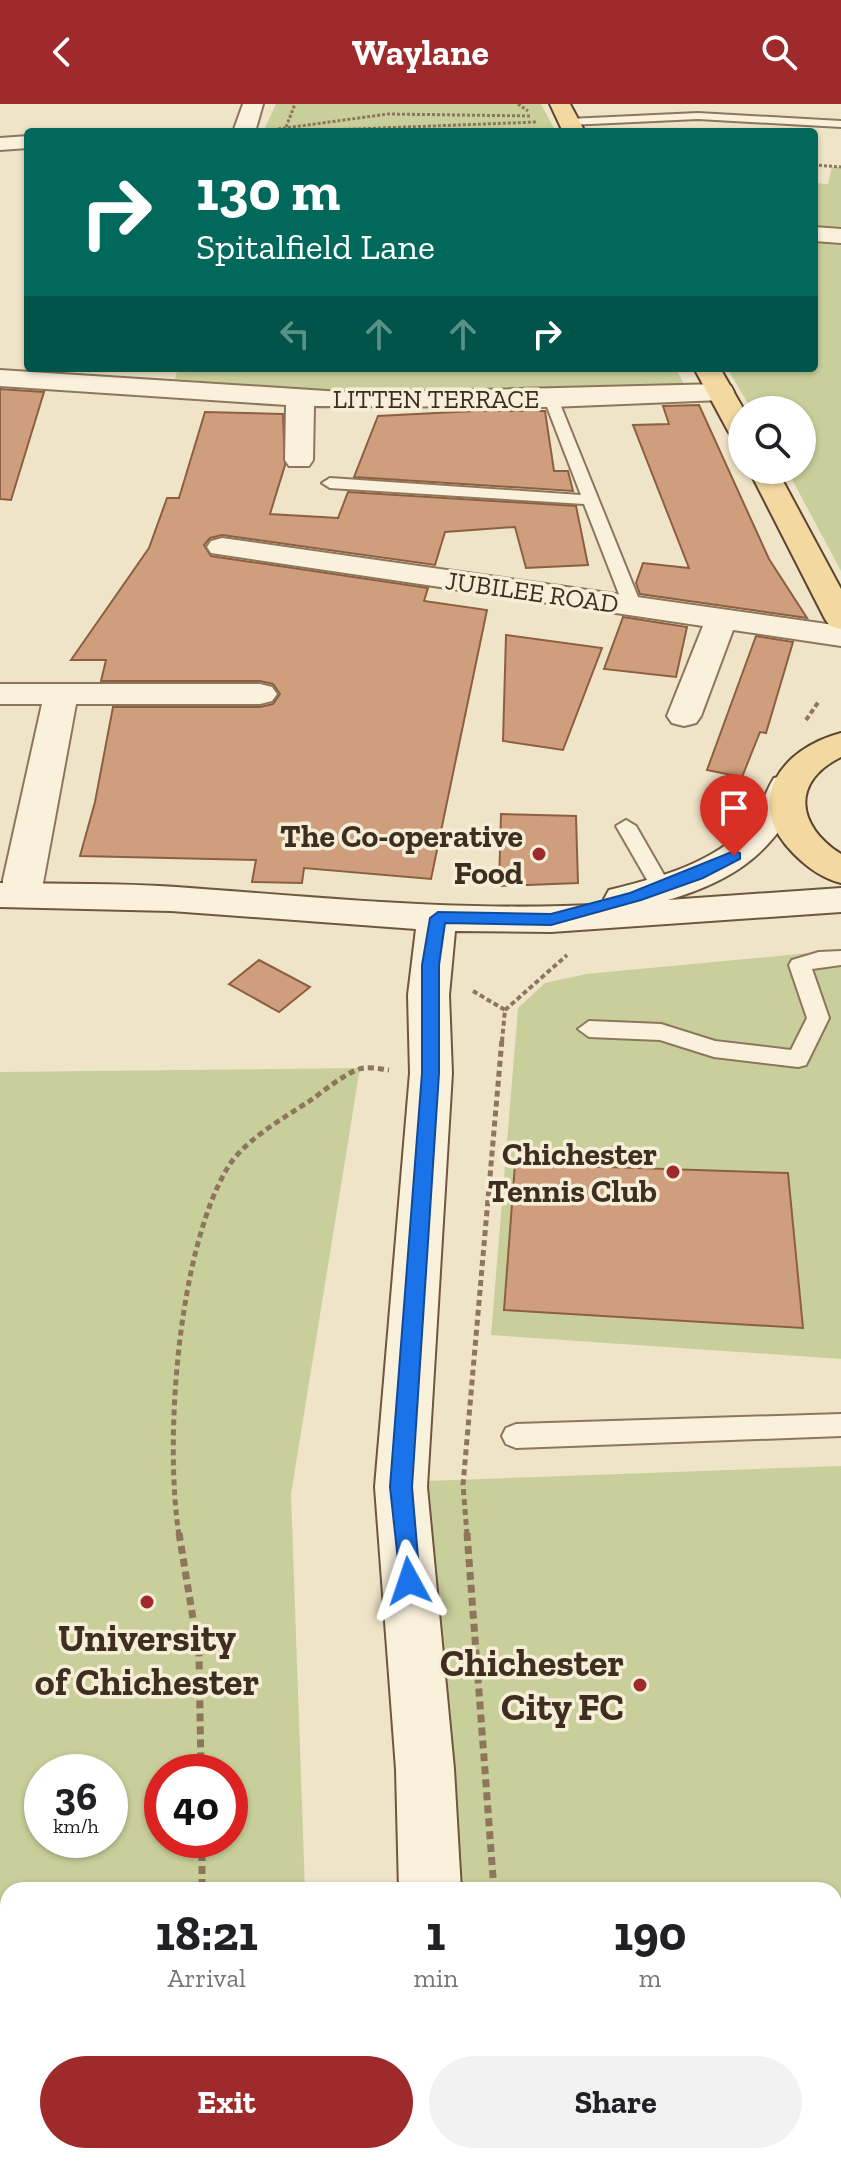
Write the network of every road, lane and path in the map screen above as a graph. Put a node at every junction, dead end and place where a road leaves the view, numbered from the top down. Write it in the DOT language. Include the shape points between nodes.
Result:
graph roads {
  1 [pos="253,104"];
  2 [pos="295,104"];
  3 [pos="414,113"];
  4 [pos="537,116"];
  5 [pos="568,119"];
  6 [pos="541,121"];
  7 [pos="841,124"];
  8 [pos="418,126"];
  9 [pos="286,127"];
  10 [pos="245,128"];
  11 [pos="283,128"];
  12 [pos="369,128"];
  13 [pos="24,142"];
  14 [pos="0,144"];
  15 [pos="818,165"];
  16 [pos="841,167"];
  17 [pos="818,234"];
  18 [pos="841,236"];
  19 [pos="709,372"];
  20 [pos="155,377"];
  21 [pos="0,378"];
  22 [pos="721,392"];
  23 [pos="300,397"];
  24 [pos="551,399"];
  25 [pos="728,405"];
  26 [pos="299,460"];
  27 [pos="330,483"];
  28 [pos="770,484"];
  29 [pos="591,500"];
  30 [pos="222,547"];
  31 [pos="633,607"];
  32 [pos="841,619"];
  33 [pos="721,620"];
  34 [pos="841,636"];
  35 [pos="0,694"];
  36 [pos="61,694"];
  37 [pos="260,694"];
  38 [pos="841,715"];
  39 [pos="684,716"];
  40 [pos="841,744"];
  41 [pos="796,775"];
  42 [pos="626,826"];
  43 [pos="841,871"];
  44 [pos="661,887"];
  45 [pos="11,894"];
  46 [pos="841,900"];
  47 [pos="563,934"];
  48 [pos="434,941"];
  49 [pos="841,958"];
  50 [pos="505,1010"];
  51 [pos="589,1029"];
  52 [pos="431,1073"];
  53 [pos="841,1425"];
  54 [pos="516,1436"];
  55 [pos="201,1754"];
  56 [pos="202,1858"];
  57 [pos="202,1882"];
  58 [pos="430,1882"];
  59 [pos="493,1882"];
  1 -- 10 [label="street"];
  2 -- 9 [label="path"];
  3 -- 4 [label="path"];
  3 -- 8 [label="path"];
  3 -- 9 [label="path"];
  5 -- 7 [label="lane" via="716,117"];
  6 -- 8 [label="path"];
  8 -- 12 [label="path"];
  9 -- 11 [label="path"];
  13 -- 14 [label="street"];
  15 -- 16 [label="path"];
  17 -- 18 [label="street"];
  19 -- 22 [label="main road"];
  20 -- 21 [label="street, LITTEN TERRACE"];
  20 -- 23 [label="street, LITTEN TERRACE"];
  22 -- 24 [label="street, LITTEN TERRACE"];
  22 -- 25 [label="main road"];
  23 -- 24 [label="street, LITTEN TERRACE"];
  23 -- 26 [label="street"];
  24 -- 29 [label="lane"];
  27 -- 29 [label="lane"];
  28 -- 32 [label="main road"];
  29 -- 31 [label="lane"];
  30 -- 31 [label="street, JUBILEE ROAD"];
  31 -- 33 [label="street, JUBILEE ROAD"];
  33 -- 34 [label="street, JUBILEE ROAD"];
  33 -- 39 [label="street"];
  35 -- 36 [label="street"];
  36 -- 37 [label="street"];
  36 -- 45 [label="street" via="22,880"];
  38 -- 41 [label="main road"];
  40 -- 41 [label="main road"];
  41 -- 43 [label="main road" via="787,816 794,831 805,846"];
  41 -- 44 [label="street" via="765,828 743,849"];
  42 -- 44 [label="lane"];
  44 -- 47 [label="street"];
  45 -- 48 [label="street" via="171,899"];
  46 -- 47 [label="street"];
  47 -- 48 [label="street"];
  47 -- 50 [label="path"];
  48 -- 50 [label="path"];
  48 -- 52 [label="street"];
  49 -- 51 [label="lane" via="800,965 818,1018 798,1059 714,1049 661,1032"];
  50 -- 59 [label="path" via="463,1485"];
  52 -- 55 [label="path" via="360,1068 282,1117 242,1151 219,1181 208,1208 191,1278 171,1452 199,1655"];
  52 -- 58 [label="street" via="401,1487"];
  53 -- 54 [label="lane"];
  56 -- 57 [label="path"];
}
